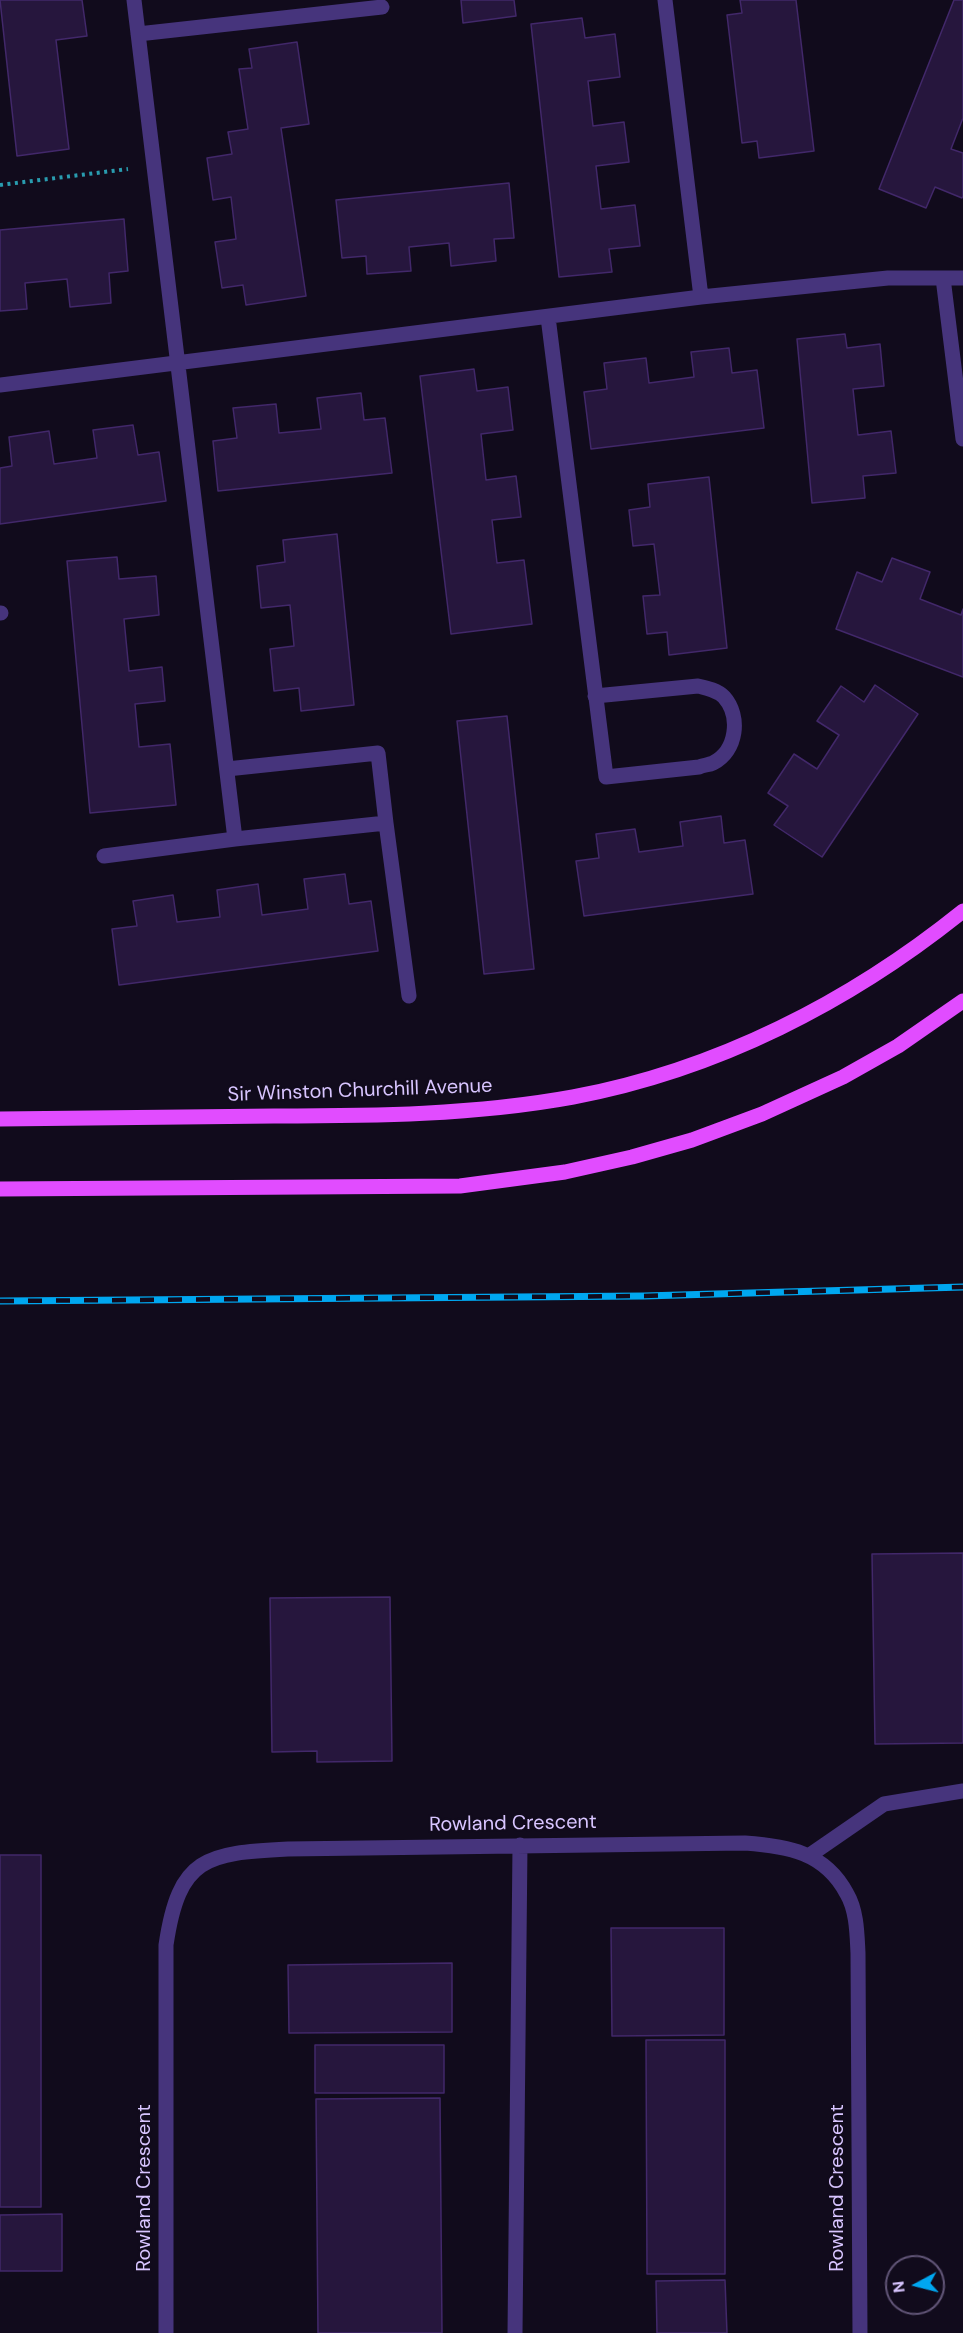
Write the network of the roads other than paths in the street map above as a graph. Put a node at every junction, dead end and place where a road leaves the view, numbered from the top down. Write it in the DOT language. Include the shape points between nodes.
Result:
graph roads {
  1 [pos="134,0"];
  2 [pos="664,0"];
  3 [pos="382,7"];
  4 [pos="138,34"];
  5 [pos="943,278"];
  6 [pos="963,278"];
  7 [pos="701,297"];
  8 [pos="548,316"];
  9 [pos="176,362"];
  10 [pos="0,385"];
  11 [pos="963,439"];
  12 [pos="595,696"];
  13 [pos="227,769"];
  14 [pos="386,823"];
  15 [pos="235,839"];
  16 [pos="104,856"];
  17 [pos="963,911"];
  18 [pos="409,996"];
  19 [pos="963,1001"];
  20 [pos="0,1119"];
  21 [pos="0,1189"];
  22 [pos="963,1791"];
  23 [pos="520,1845"];
  24 [pos="810,1855"];
  25 [pos="166,2333"];
  26 [pos="515,2333"];
  27 [pos="860,2333"];
  1 -- 4 [label="street"];
  2 -- 7 [label="street"];
  3 -- 4 [label="street"];
  4 -- 9 [label="street"];
  5 -- 6 [label="street"];
  5 -- 7 [label="street" via="888,278"];
  5 -- 11 [label="street"];
  7 -- 8 [label="street"];
  8 -- 9 [label="street"];
  8 -- 12 [label="street"];
  9 -- 10 [label="street"];
  9 -- 13 [label="street"];
  12 -- 12 [label="street" via="606,777 714,762 728,750 735,731 724,697 698,686"];
  13 -- 14 [label="street" via="378,753"];
  13 -- 15 [label="street"];
  14 -- 15 [label="street"];
  14 -- 18 [label="street"];
  15 -- 16 [label="street"];
  17 -- 20 [label="main road, Sir Winston Churchill Avenue" via="920,946 861,985 802,1017 682,1068 574,1096 504,1107 387,1116"];
  19 -- 21 [label="main road" via="898,1046 843,1077 762,1114 692,1140 565,1172 460,1186"];
  22 -- 24 [label="street" via="884,1804"];
  23 -- 24 [label="street, Rowland Crescent" via="745,1843 780,1846"];
  23 -- 25 [label="street, Rowland Crescent" via="252,1851 224,1855 201,1864 183,1884 171,1914 166,1945"];
  23 -- 26 [label="street"];
  24 -- 27 [label="street, Rowland Crescent" via="828,1869 848,1895 855,1923 859,1965"];
}
